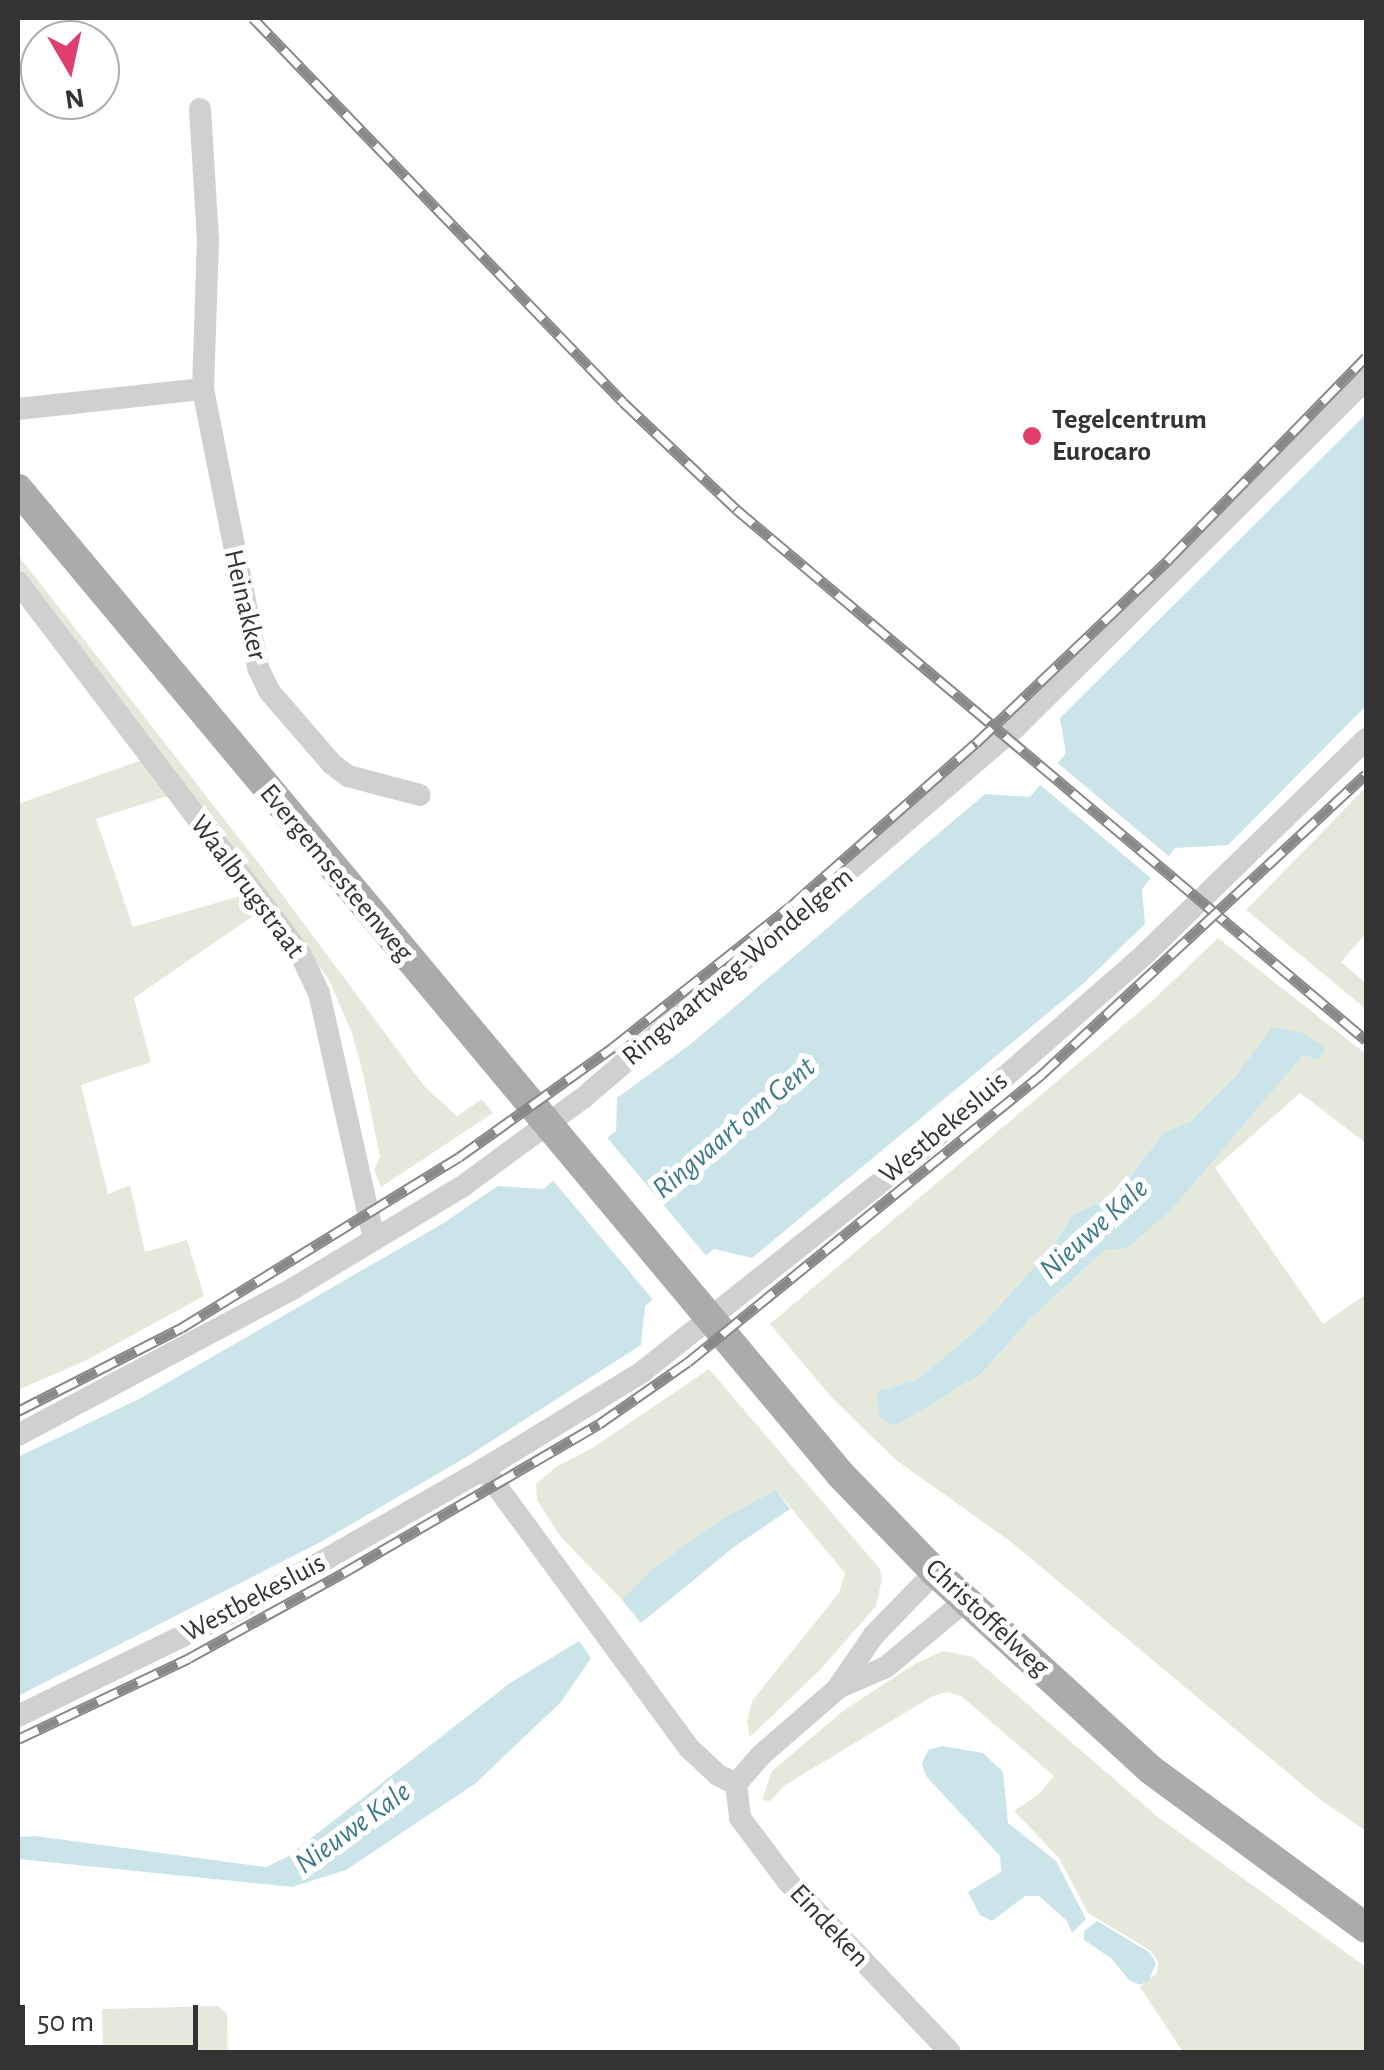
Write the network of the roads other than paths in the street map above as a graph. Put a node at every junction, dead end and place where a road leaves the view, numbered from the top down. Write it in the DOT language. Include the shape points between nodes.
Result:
graph roads {
  1 [pos="200,109"];
  2 [pos="1366,379"];
  3 [pos="203,389"];
  4 [pos="18,408"];
  5 [pos="18,490"];
  6 [pos="18,582"];
  7 [pos="1366,740"];
  8 [pos="420,794"];
  9 [pos="374,1240"];
  10 [pos="656,1256"];
  11 [pos="18,1435"];
  12 [pos="484,1469"];
  13 [pos="935,1572"];
  14 [pos="966,1600"];
  15 [pos="837,1689"];
  16 [pos="18,1716"];
  17 [pos="736,1784"];
  18 [pos="1366,1928"];
  19 [pos="950,2052"];
  1 -- 3 [label="street, Heinakker" via="208,240"];
  2 -- 9 [label="street, Ringvaartweg-Wondelgem" via="1015,728 847,876 583,1098"];
  3 -- 4 [label="street"];
  3 -- 8 [label="street, Heinakker" via="229,540 269,691 348,776"];
  5 -- 10 [label="main road, Evergemsesteenweg"];
  6 -- 9 [label="street, Waalbrugstraat" via="301,954 319,993"];
  7 -- 12 [label="street, Westbekesluis" via="1144,955 927,1145 642,1372"];
  9 -- 11 [label="street, Ringvaartweg-Wondelgem"];
  10 -- 13 [label="main road, Christoffelweg" via="840,1474"];
  12 -- 16 [label="street, Westbekesluis" via="242,1608"];
  12 -- 17 [label="street" via="689,1748"];
  13 -- 14 [label="main road, Christoffelweg"];
  13 -- 15 [label="street" via="874,1635"];
  14 -- 15 [label="street" via="886,1667"];
  14 -- 18 [label="main road, Christoffelweg" via="1151,1770"];
  15 -- 17 [label="street"];
  17 -- 19 [label="street, Eindeken" via="740,1818 789,1884"];
}
